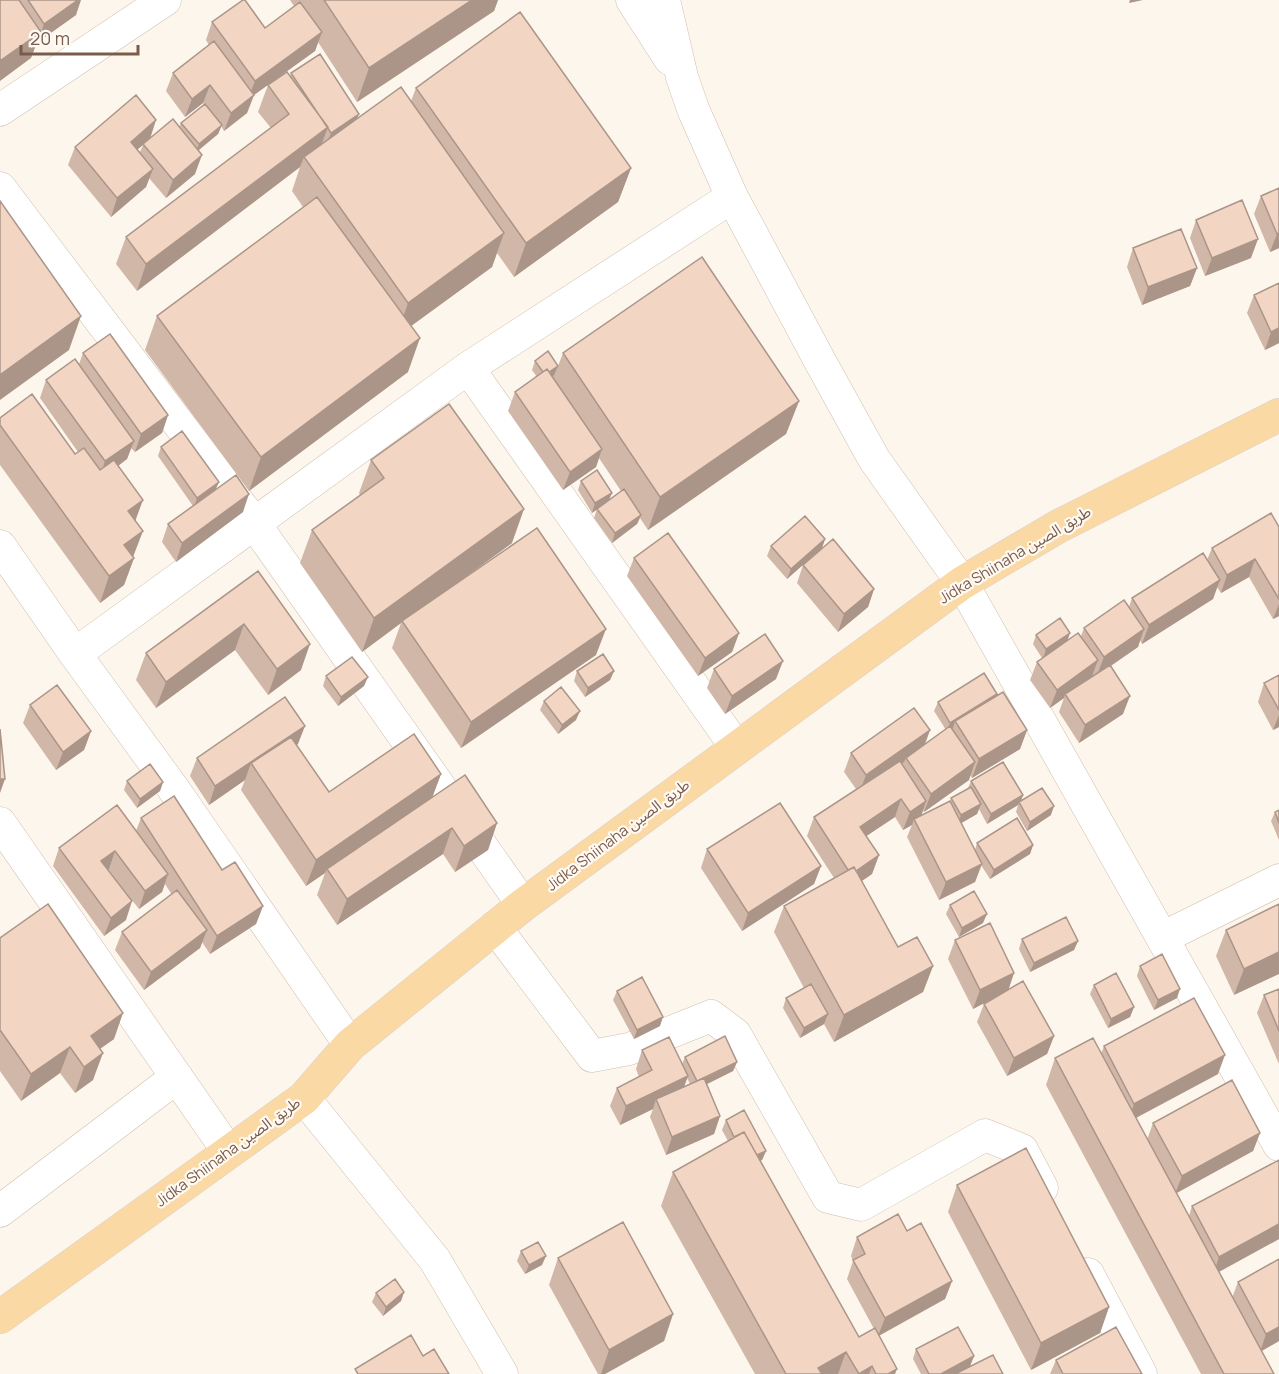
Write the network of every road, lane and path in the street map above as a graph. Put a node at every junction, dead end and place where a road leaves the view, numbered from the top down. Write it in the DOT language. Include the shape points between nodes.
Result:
graph roads {
  1 [pos="165,0"];
  2 [pos="632,0"];
  3 [pos="664,0"];
  4 [pos="682,77"];
  5 [pos="0,110"];
  6 [pos="0,188"];
  7 [pos="732,197"];
  8 [pos="468,368"];
  9 [pos="1279,415"];
  10 [pos="254,523"];
  11 [pos="0,546"];
  12 [pos="962,583"];
  13 [pos="75,654"];
  14 [pos="736,747"];
  15 [pos="0,823"];
  16 [pos="1279,880"];
  17 [pos="523,905"];
  18 [pos="495,927"];
  19 [pos="1162,938"];
  20 [pos="350,1045"];
  21 [pos="177,1077"];
  22 [pos="303,1098"];
  23 [pos="1279,1145"];
  24 [pos="228,1151"];
  25 [pos="0,1211"];
  26 [pos="1054,1211"];
  27 [pos="1076,1252"];
  28 [pos="0,1317"];
  29 [pos="502,1374"];
  30 [pos="1141,1374"];
  1 -- 5 [label="street"];
  2 -- 4 [label="street"];
  3 -- 4 [label="street"];
  4 -- 7 [label="street"];
  6 -- 10 [label="street"];
  7 -- 8 [label="street"];
  7 -- 12 [label="street" via="874,459"];
  8 -- 10 [label="street"];
  8 -- 14 [label="street"];
  9 -- 12 [label="main road, Jidka Shiinaha طريق الصين" via="1059,526"];
  10 -- 13 [label="street"];
  10 -- 17 [label="street"];
  11 -- 13 [label="street"];
  12 -- 14 [label="main road, Jidka Shiinaha طريق الصين"];
  12 -- 19 [label="street"];
  13 -- 20 [label="street"];
  14 -- 17 [label="main road, Jidka Shiinaha طريق الصين"];
  15 -- 21 [label="street"];
  16 -- 19 [label="street"];
  17 -- 18 [label="main road, Jidka Shiinaha طريق الصين"];
  18 -- 20 [label="main road, Jidka Shiinaha طريق الصين"];
  18 -- 26 [label="street" via="592,1056 629,1049 711,1016 735,1035 828,1197 861,1205 985,1135 1022,1150"];
  19 -- 23 [label="street"];
  20 -- 22 [label="main road, Jidka Shiinaha طريق الصين"];
  21 -- 24 [label="street"];
  21 -- 25 [label="street"];
  22 -- 24 [label="main road, Jidka Shiinaha طريق الصين"];
  22 -- 29 [label="street" via="435,1260"];
  24 -- 28 [label="main road, Jidka Shiinaha طريق الصين"];
  27 -- 30 [label="street"];
}
